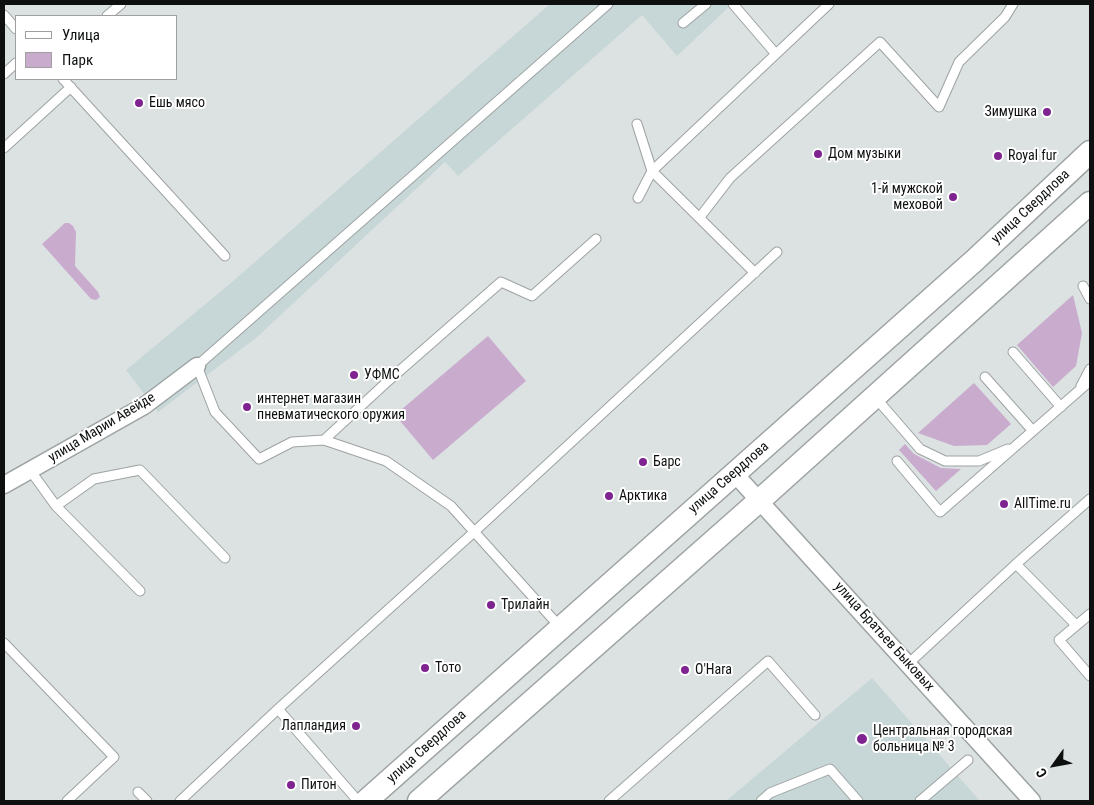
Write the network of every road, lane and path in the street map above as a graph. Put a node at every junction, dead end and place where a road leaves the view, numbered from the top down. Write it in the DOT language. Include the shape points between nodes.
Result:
graph roads {
  1 [pos="120,4"];
  2 [pos="608,4"];
  3 [pos="706,4"];
  4 [pos="733,4"];
  5 [pos="829,4"];
  6 [pos="1013,4"];
  7 [pos="4,15"];
  8 [pos="108,15"];
  9 [pos="682,23"];
  10 [pos="15,28"];
  11 [pos="775,53"];
  12 [pos="15,63"];
  13 [pos="4,74"];
  14 [pos="66,81"];
  15 [pos="638,124"];
  16 [pos="4,148"];
  17 [pos="1090,152"];
  18 [pos="652,171"];
  19 [pos="638,198"];
  20 [pos="1090,203"];
  21 [pos="700,217"];
  22 [pos="596,239"];
  23 [pos="777,252"];
  24 [pos="225,256"];
  25 [pos="755,273"];
  26 [pos="1083,286"];
  27 [pos="1090,299"];
  28 [pos="1013,352"];
  29 [pos="197,366"];
  30 [pos="1090,369"];
  31 [pos="985,377"];
  32 [pos="1090,381"];
  33 [pos="1079,392"];
  34 [pos="874,397"];
  35 [pos="1061,406"];
  36 [pos="1033,431"];
  37 [pos="324,440"];
  38 [pos="1016,446"];
  39 [pos="897,461"];
  40 [pos="30,470"];
  41 [pos="734,473"];
  42 [pos="4,485"];
  43 [pos="1090,499"];
  44 [pos="760,500"];
  45 [pos="56,506"];
  46 [pos="473,532"];
  47 [pos="225,558"];
  48 [pos="1016,564"];
  49 [pos="140,591"];
  50 [pos="1090,614"];
  51 [pos="1076,625"];
  52 [pos="560,627"];
  53 [pos="4,643"];
  54 [pos="908,664"];
  55 [pos="1090,676"];
  56 [pos="278,709"];
  57 [pos="815,715"];
  58 [pos="968,760"];
  59 [pos="138,792"];
  60 [pos="67,801"];
  61 [pos="147,801"];
  62 [pos="180,801"];
  63 [pos="358,801"];
  64 [pos="366,801"];
  65 [pos="420,801"];
  66 [pos="609,801"];
  67 [pos="761,801"];
  68 [pos="858,801"];
  69 [pos="920,801"];
  70 [pos="1032,801"];
  1 -- 8 [label="lane"];
  2 -- 29 [label="lane"];
  3 -- 9 [label="lane"];
  4 -- 11 [label="lane"];
  5 -- 11 [label="lane"];
  6 -- 21 [label="lane" via="1005,17 959,62 940,107 880,42 730,178"];
  7 -- 10 [label="lane"];
  11 -- 18 [label="lane"];
  12 -- 13 [label="lane"];
  14 -- 16 [label="lane"];
  14 -- 24 [label="lane"];
  15 -- 18 [label="lane"];
  17 -- 41 [label="main road, улица Свердлова" via="975,260"];
  18 -- 19 [label="lane"];
  18 -- 21 [label="lane"];
  20 -- 34 [label="main road"];
  21 -- 25 [label="lane"];
  22 -- 37 [label="lane" via="532,296 501,282"];
  23 -- 25 [label="lane"];
  25 -- 46 [label="lane"];
  26 -- 27 [label="lane"];
  28 -- 35 [label="lane"];
  29 -- 37 [label="lane" via="215,412 259,459 292,442"];
  29 -- 40 [label="street, улица Марии Авейде" via="144,406"];
  30 -- 33 [label="lane"];
  31 -- 36 [label="lane"];
  32 -- 33 [label="lane"];
  33 -- 35 [label="lane"];
  34 -- 38 [label="lane" via="920,449 945,461 979,462"];
  34 -- 44 [label="main road"];
  35 -- 36 [label="lane"];
  36 -- 38 [label="lane"];
  37 -- 46 [label="lane" via="386,461 451,506"];
  38 -- 39 [label="lane" via="940,512"];
  40 -- 42 [label="street, улица Марии Авейде"];
  40 -- 45 [label="lane"];
  41 -- 44 [label="street, улица Братьев Быковых"];
  41 -- 52 [label="main road, улица Свердлова"];
  43 -- 48 [label="lane"];
  44 -- 54 [label="street, улица Братьев Быковых"];
  44 -- 65 [label="main road"];
  45 -- 47 [label="lane" via="94,479 140,470"];
  45 -- 49 [label="lane"];
  46 -- 52 [label="lane"];
  46 -- 56 [label="lane"];
  48 -- 51 [label="lane"];
  48 -- 54 [label="lane"];
  50 -- 51 [label="lane"];
  51 -- 55 [label="lane" via="1060,640"];
  52 -- 64 [label="main road, улица Свердлова"];
  53 -- 60 [label="lane" via="114,757"];
  54 -- 70 [label="street, улица Братьев Быковых"];
  56 -- 62 [label="lane"];
  56 -- 63 [label="lane"];
  57 -- 66 [label="lane" via="768,661"];
  58 -- 69 [label="lane"];
  59 -- 61 [label="lane"];
  67 -- 68 [label="lane" via="770,794 830,769"];
}
